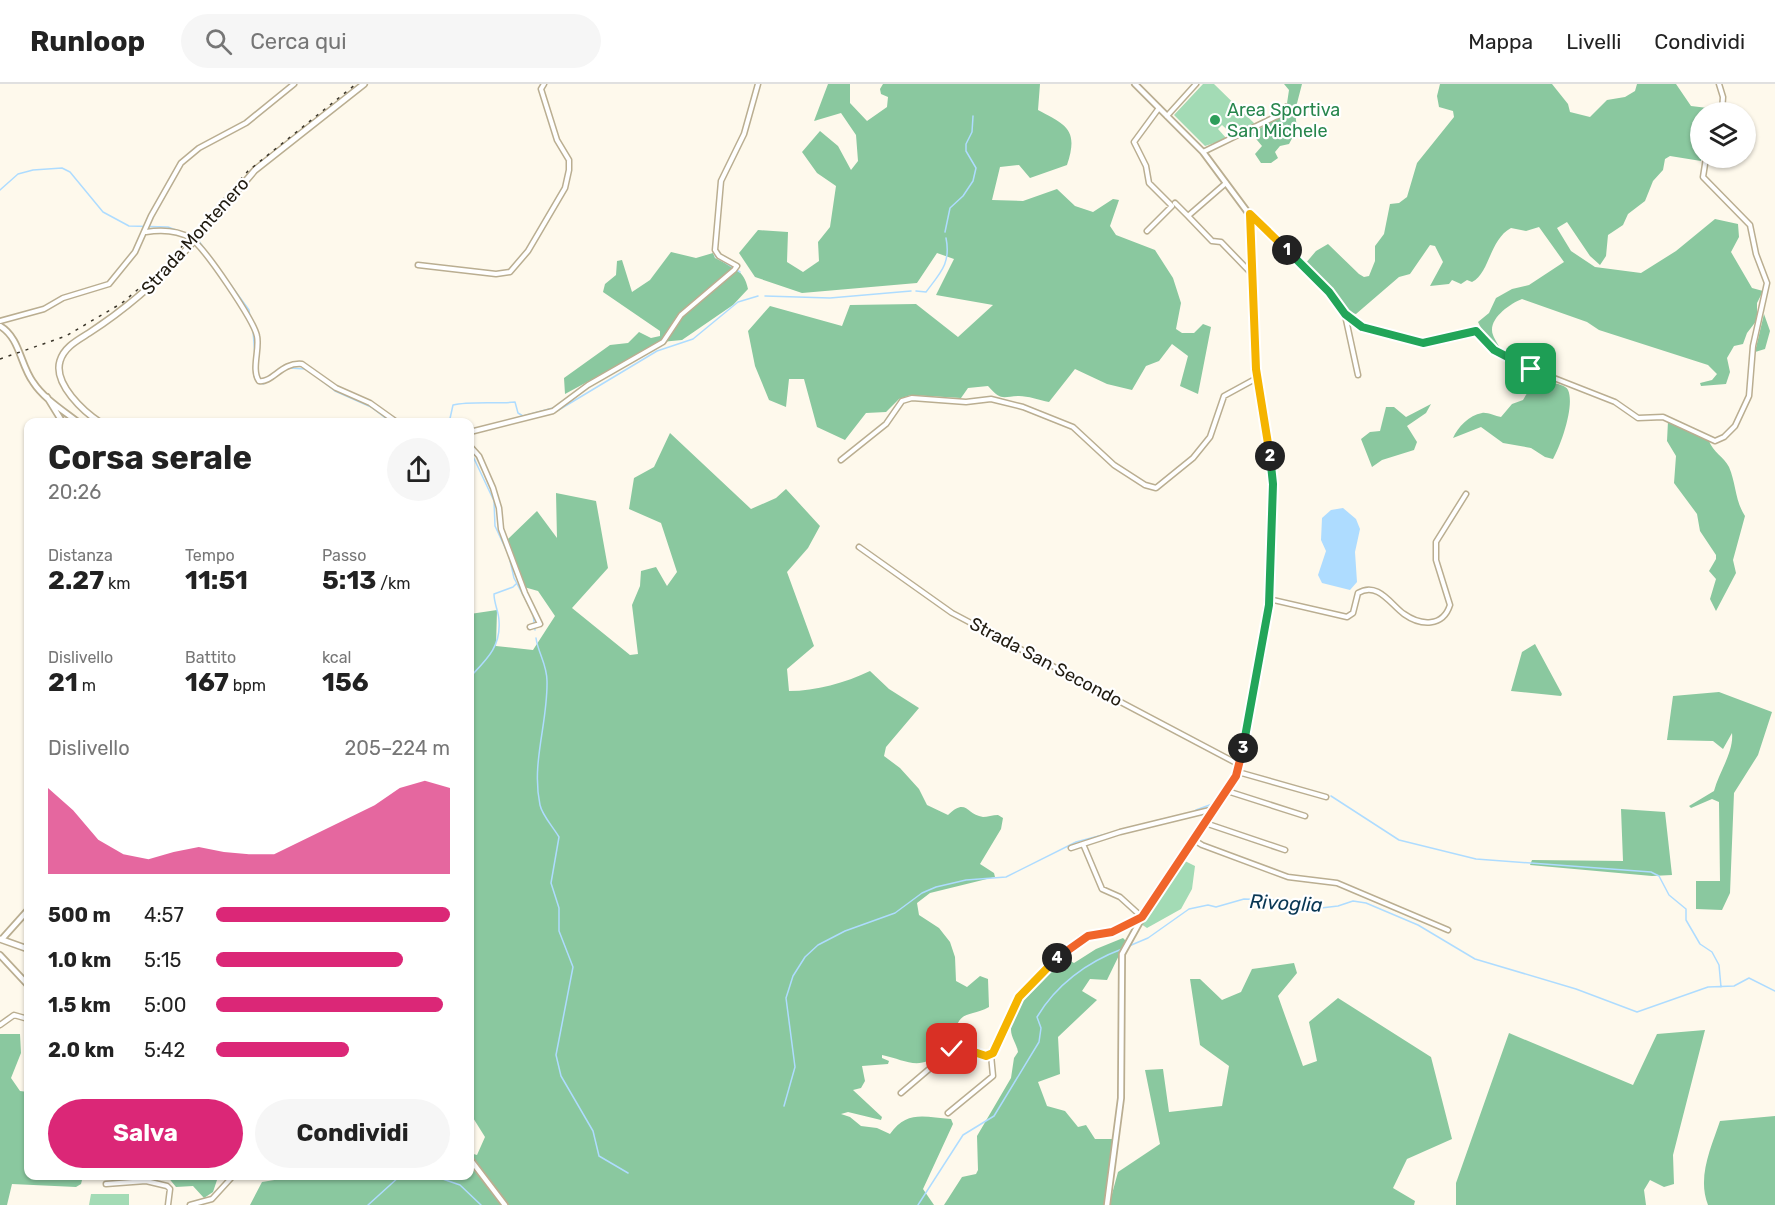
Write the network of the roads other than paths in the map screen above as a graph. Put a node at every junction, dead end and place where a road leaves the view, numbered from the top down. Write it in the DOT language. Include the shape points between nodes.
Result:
graph roads {
  1 [pos="294,84"];
  2 [pos="364,84"];
  3 [pos="544,84"];
  4 [pos="758,84"];
  5 [pos="1196,84"];
  6 [pos="1719,84"];
  7 [pos="1138,85"];
  8 [pos="1721,102"];
  9 [pos="1286,107"];
  10 [pos="1159,108"];
  11 [pos="1167,116"];
  12 [pos="1203,152"];
  13 [pos="1704,168"];
  14 [pos="1227,183"];
  15 [pos="1175,203"];
  16 [pos="1250,214"];
  17 [pos="1188,216"];
  18 [pos="146,229"];
  19 [pos="1147,231"];
  20 [pos="418,265"];
  21 [pos="1252,275"];
  22 [pos="1345,314"];
  23 [pos="0,323"];
  24 [pos="1358,375"];
  25 [pos="1257,378"];
  26 [pos="46,397"];
  27 [pos="60,418"];
  28 [pos="73,418"];
  29 [pos="94,418"];
  30 [pos="391,418"];
  31 [pos="474,431"];
  32 [pos="474,450"];
  33 [pos="841,460"];
  34 [pos="1466,494"];
  35 [pos="860,547"];
  36 [pos="1269,599"];
  37 [pos="530,627"];
  38 [pos="1240,765"];
  39 [pos="1238,771"];
  40 [pos="1227,791"];
  41 [pos="1326,797"];
  42 [pos="1214,810"];
  43 [pos="1305,816"];
  44 [pos="1205,823"];
  45 [pos="1194,840"];
  46 [pos="1083,844"];
  47 [pos="1071,848"];
  48 [pos="1285,850"];
  49 [pos="24,914"];
  50 [pos="1142,917"];
  51 [pos="1448,930"];
  52 [pos="1,939"];
  53 [pos="24,948"];
  54 [pos="0,955"];
  55 [pos="24,981"];
  56 [pos="24,1018"];
  57 [pos="0,1024"];
  58 [pos="991,1055"];
  59 [pos="902,1093"];
  60 [pos="948,1113"];
  61 [pos="474,1164"];
  62 [pos="229,1180"];
  63 [pos="106,1184"];
  64 [pos="168,1205"];
  65 [pos="190,1205"];
  66 [pos="505,1205"];
  67 [pos="1107,1205"];
  1 -- 18 [label="street" via="246,123 199,148 181,163"];
  2 -- 29 [label="main road, Strada Montenero, bridge" via="255,170 170,269 135,301 63,354 59,370 65,387"];
  3 -- 20 [label="street" via="544,101 569,170 565,188 527,253 510,272 496,274"];
  4 -- 31 [label="street" via="744,134 720,186 714,250 737,266 681,315 663,342 546,414"];
  5 -- 11 [label="street"];
  6 -- 8 [label="street"];
  7 -- 10 [label="street"];
  9 -- 12 [label="street" via="1277,116"];
  10 -- 11 [label="street"];
  10 -- 19 [label="street" via="1134,142 1146,166 1149,183 1172,206"];
  11 -- 12 [label="street"];
  12 -- 14 [label="street"];
  13 -- 22 [label="street" via="1703,177 1746,219 1767,283 1753,346 1749,396 1735,426 1720,440 1712,441 1663,417 1638,418 1615,402 1494,350 1476,331 1419,343 1368,330"];
  14 -- 16 [label="street"];
  14 -- 17 [label="street"];
  15 -- 17 [label="street"];
  16 -- 21 [label="street"];
  16 -- 22 [label="street" via="1329,292"];
  17 -- 21 [label="street" via="1212,241 1221,242"];
  18 -- 23 [label="street" via="128,264 109,284"];
  18 -- 30 [label="street" via="177,232 196,242 244,308 258,340 259,381 269,379 286,365 302,364"];
  21 -- 25 [label="street"];
  22 -- 24 [label="street"];
  23 -- 26 [label="street" via="14,340 27,374"];
  25 -- 33 [label="street" via="1224,396 1210,437 1193,458 1156,488 1114,465 1073,427 991,399 902,401 886,424"];
  25 -- 36 [label="street" via="1273,484"];
  26 -- 27 [label="street"];
  26 -- 28 [label="street"];
  32 -- 37 [label="street" via="493,488 505,540 539,618 540,624"];
  34 -- 36 [label="street" via="1436,542 1436,560 1450,605 1442,618 1432,624 1404,614 1387,597 1373,590 1357,595 1353,613 1347,617"];
  35 -- 38 [label="street, Strada San Secondo" via="952,613"];
  36 -- 38 [label="street"];
  38 -- 39 [label="street"];
  39 -- 40 [label="street"];
  39 -- 41 [label="street"];
  40 -- 42 [label="street"];
  40 -- 43 [label="street"];
  42 -- 44 [label="street"];
  42 -- 46 [label="street" via="1120,831"];
  44 -- 45 [label="street"];
  44 -- 48 [label="street"];
  45 -- 50 [label="street"];
  45 -- 51 [label="street" via="1288,877 1337,883"];
  46 -- 47 [label="street"];
  46 -- 50 [label="street" via="1102,889 1120,897"];
  49 -- 52 [label="street"];
  50 -- 58 [label="street" via="1112,932 1080,939 1045,968 1019,997"];
  50 -- 67 [label="street" via="1124,951 1121,966 1121,1098"];
  52 -- 53 [label="main road"];
  54 -- 55 [label="street"];
  56 -- 57 [label="street" via="14,1015"];
  58 -- 59 [label="street" via="956,1047"];
  58 -- 60 [label="street" via="993,1076"];
  61 -- 66 [label="street"];
  62 -- 65 [label="street" via="212,1199"];
  63 -- 64 [label="street" via="146,1181 167,1186"];
}
